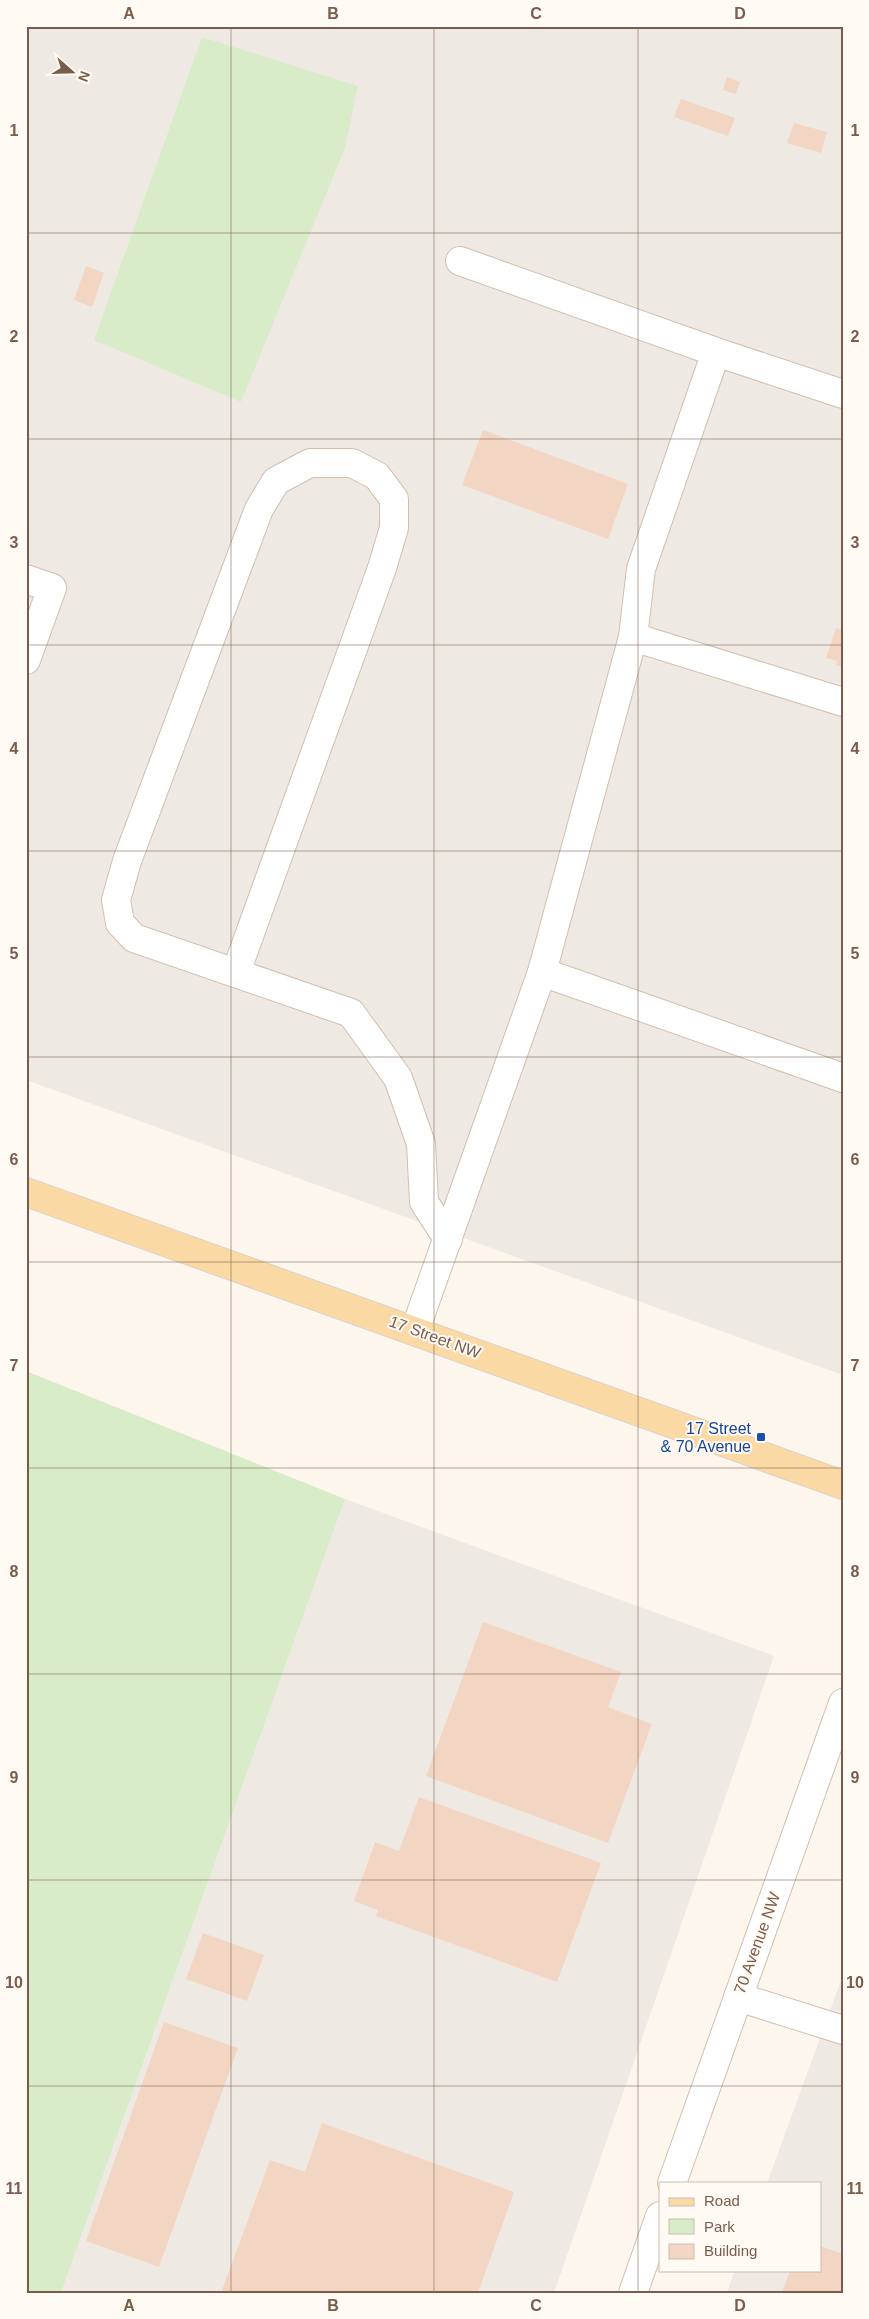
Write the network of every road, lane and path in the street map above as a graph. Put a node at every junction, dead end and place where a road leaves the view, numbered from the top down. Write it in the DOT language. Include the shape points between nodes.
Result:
graph roads {
  1 [pos="460,261"];
  2 [pos="716,352"];
  3 [pos="843,394"];
  4 [pos="26,579"];
  5 [pos="633,637"];
  6 [pos="26,660"];
  7 [pos="843,702"];
  8 [pos="236,972"];
  9 [pos="542,972"];
  10 [pos="843,1078"];
  11 [pos="26,1192"];
  12 [pos="448,1239"];
  13 [pos="415,1330"];
  14 [pos="843,1485"];
  15 [pos="843,1703"];
  16 [pos="738,1997"];
  17 [pos="843,2030"];
  18 [pos="672,2182"];
  19 [pos="659,2219"];
  20 [pos="633,2293"];
  1 -- 2 [label="street"];
  2 -- 3 [label="street"];
  2 -- 5 [label="street" via="641,569"];
  4 -- 6 [label="street" via="52,588"];
  5 -- 7 [label="street"];
  5 -- 9 [label="street"];
  8 -- 8 [label="street" via="134,938 120,923 116,900 127,860 259,509 276,481 310,464 352,463 377,476 394,499 394,528"];
  8 -- 12 [label="street" via="351,1013 398,1078 421,1144 424,1202"];
  9 -- 10 [label="street"];
  9 -- 12 [label="street"];
  11 -- 13 [label="main road, 17 Street NW"];
  12 -- 13 [label="street"];
  13 -- 14 [label="main road, 17 Street NW"];
  15 -- 16 [label="street, 70 Avenue NW"];
  16 -- 17 [label="street"];
  16 -- 18 [label="street, 70 Avenue NW"];
  19 -- 20 [label="street"];
}
